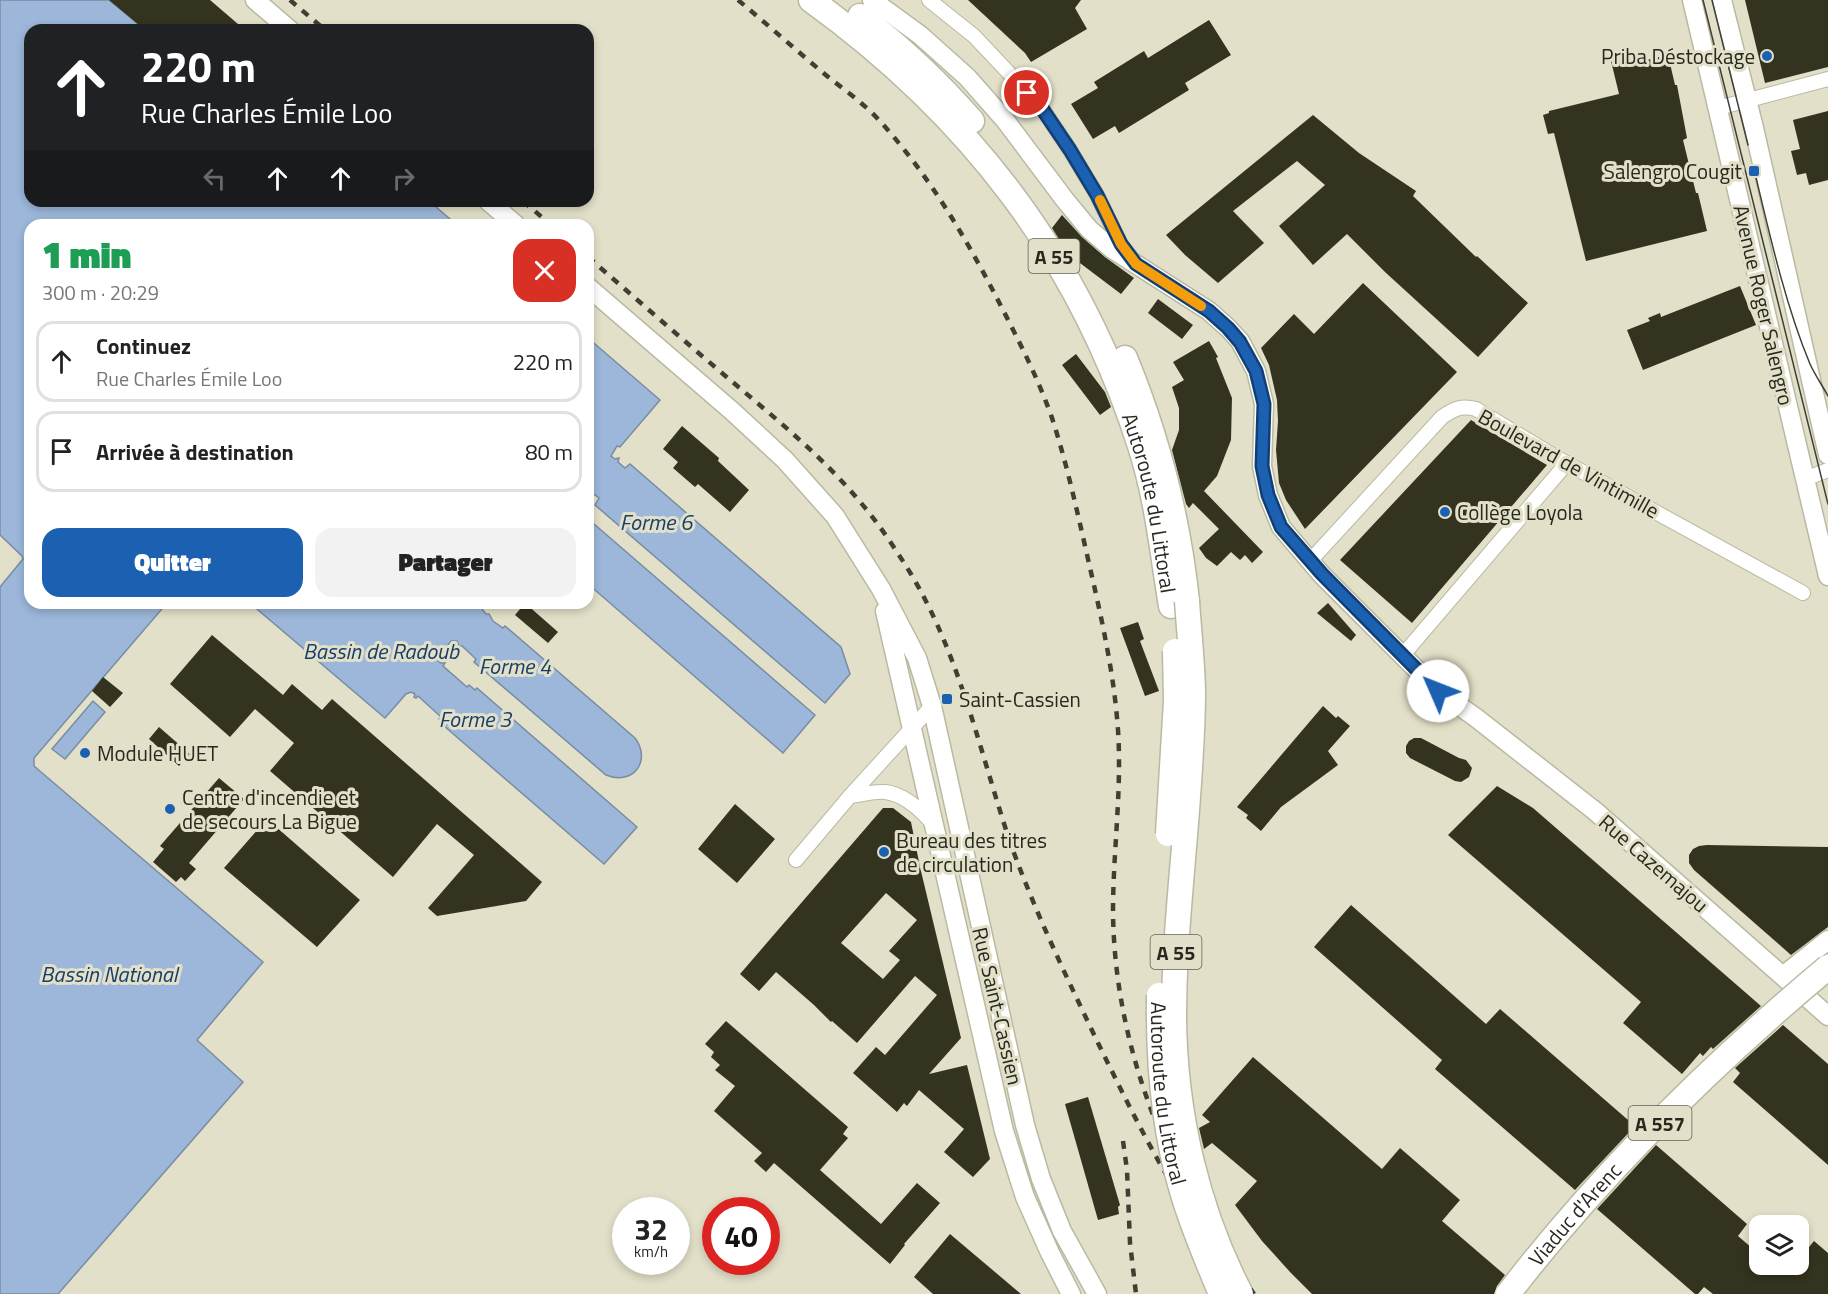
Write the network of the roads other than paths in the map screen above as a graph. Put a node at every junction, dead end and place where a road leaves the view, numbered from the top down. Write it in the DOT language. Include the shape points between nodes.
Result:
graph roads {
  1 [pos="255,0"];
  2 [pos="811,0"];
  3 [pos="839,0"];
  4 [pos="872,0"];
  5 [pos="929,0"];
  6 [pos="1692,0"];
  7 [pos="1722,0"];
  8 [pos="283,24"];
  9 [pos="1828,79"];
  10 [pos="1746,100"];
  11 [pos="1719,108"];
  12 [pos="495,207"];
  13 [pos="509,219"];
  14 [pos="1136,264"];
  15 [pos="594,292"];
  16 [pos="1828,455"];
  17 [pos="1567,463"];
  18 [pos="1828,470"];
  19 [pos="1805,479"];
  20 [pos="1310,561"];
  21 [pos="1828,576"];
  22 [pos="881,589"];
  23 [pos="1803,593"];
  24 [pos="1402,656"];
  25 [pos="932,706"];
  26 [pos="911,728"];
  27 [pos="850,796"];
  28 [pos="934,826"];
  29 [pos="796,860"];
  30 [pos="1828,940"];
  31 [pos="1828,967"];
  32 [pos="1784,975"];
  33 [pos="1825,1007"];
  34 [pos="1096,1293"];
  35 [pos="1071,1294"];
  36 [pos="1221,1294"];
  37 [pos="1241,1294"];
  38 [pos="1508,1294"];
  1 -- 8 [label="street"];
  2 -- 36 [label="highway, Autoroute du Littoral / A 55, bridge" via="910,80 991,166 1076,292 1101,343 1140,447 1155,504 1174,635 1176,701 1159,961 1158,1033 1163,1093 1182,1190"];
  3 -- 37 [label="highway, Autoroute du Littoral / A 55, bridge" via="891,39 944,88 1008,161 1065,241 1097,297 1143,404 1172,501 1182,555 1193,696 1174,1020 1182,1113 1207,1214"];
  4 -- 14 [label="street, Rue Cazemajou" via="920,35 967,77 1089,229"];
  5 -- 14 [label="street" via="974,36 1041,107"];
  6 -- 11 [label="street, Avenue Roger Salengro"];
  7 -- 10 [label="street, Avenue Roger Salengro"];
  9 -- 10 [label="street"];
  10 -- 11 [label="street"];
  10 -- 16 [label="street, Avenue Roger Salengro"];
  11 -- 19 [label="street, Avenue Roger Salengro"];
  12 -- 13 [label="street"];
  14 -- 20 [label="street, Rue Cazemajou" via="1209,311 1240,342 1256,371 1264,404 1262,466 1268,495 1281,527"];
  15 -- 22 [label="street, Rue Saint-Cassien" via="785,460 835,516"];
  17 -- 20 [label="street, Boulevard de Vintimille" via="1476,409 1456,408 1442,417"];
  17 -- 23 [label="street, Boulevard de Vintimille"];
  17 -- 24 [label="street"];
  18 -- 19 [label="street"];
  19 -- 21 [label="street, Avenue Roger Salengro"];
  20 -- 24 [label="street, Rue Cazemajou"];
  22 -- 25 [label="street, Rue Saint-Cassien" via="917,658"];
  22 -- 26 [label="street, Rue Saint-Cassien"];
  24 -- 32 [label="street, Rue Cazemajou" via="1438,691 1595,811"];
  25 -- 26 [label="street"];
  25 -- 34 [label="street, Rue Saint-Cassien" via="1025,1125 1062,1231"];
  26 -- 27 [label="street"];
  26 -- 28 [label="street, Rue Saint-Cassien"];
  27 -- 28 [label="street" via="894,794 923,812"];
  27 -- 29 [label="street"];
  28 -- 35 [label="street, Rue Saint-Cassien" via="1004,1131 1025,1197"];
  30 -- 32 [label="street"];
  31 -- 38 [label="highway, Viaduc d'Arenc / A 557, bridge" via="1763,1022 1682,1100 1605,1179"];
  32 -- 33 [label="street, Rue Cazemajou"];
}
